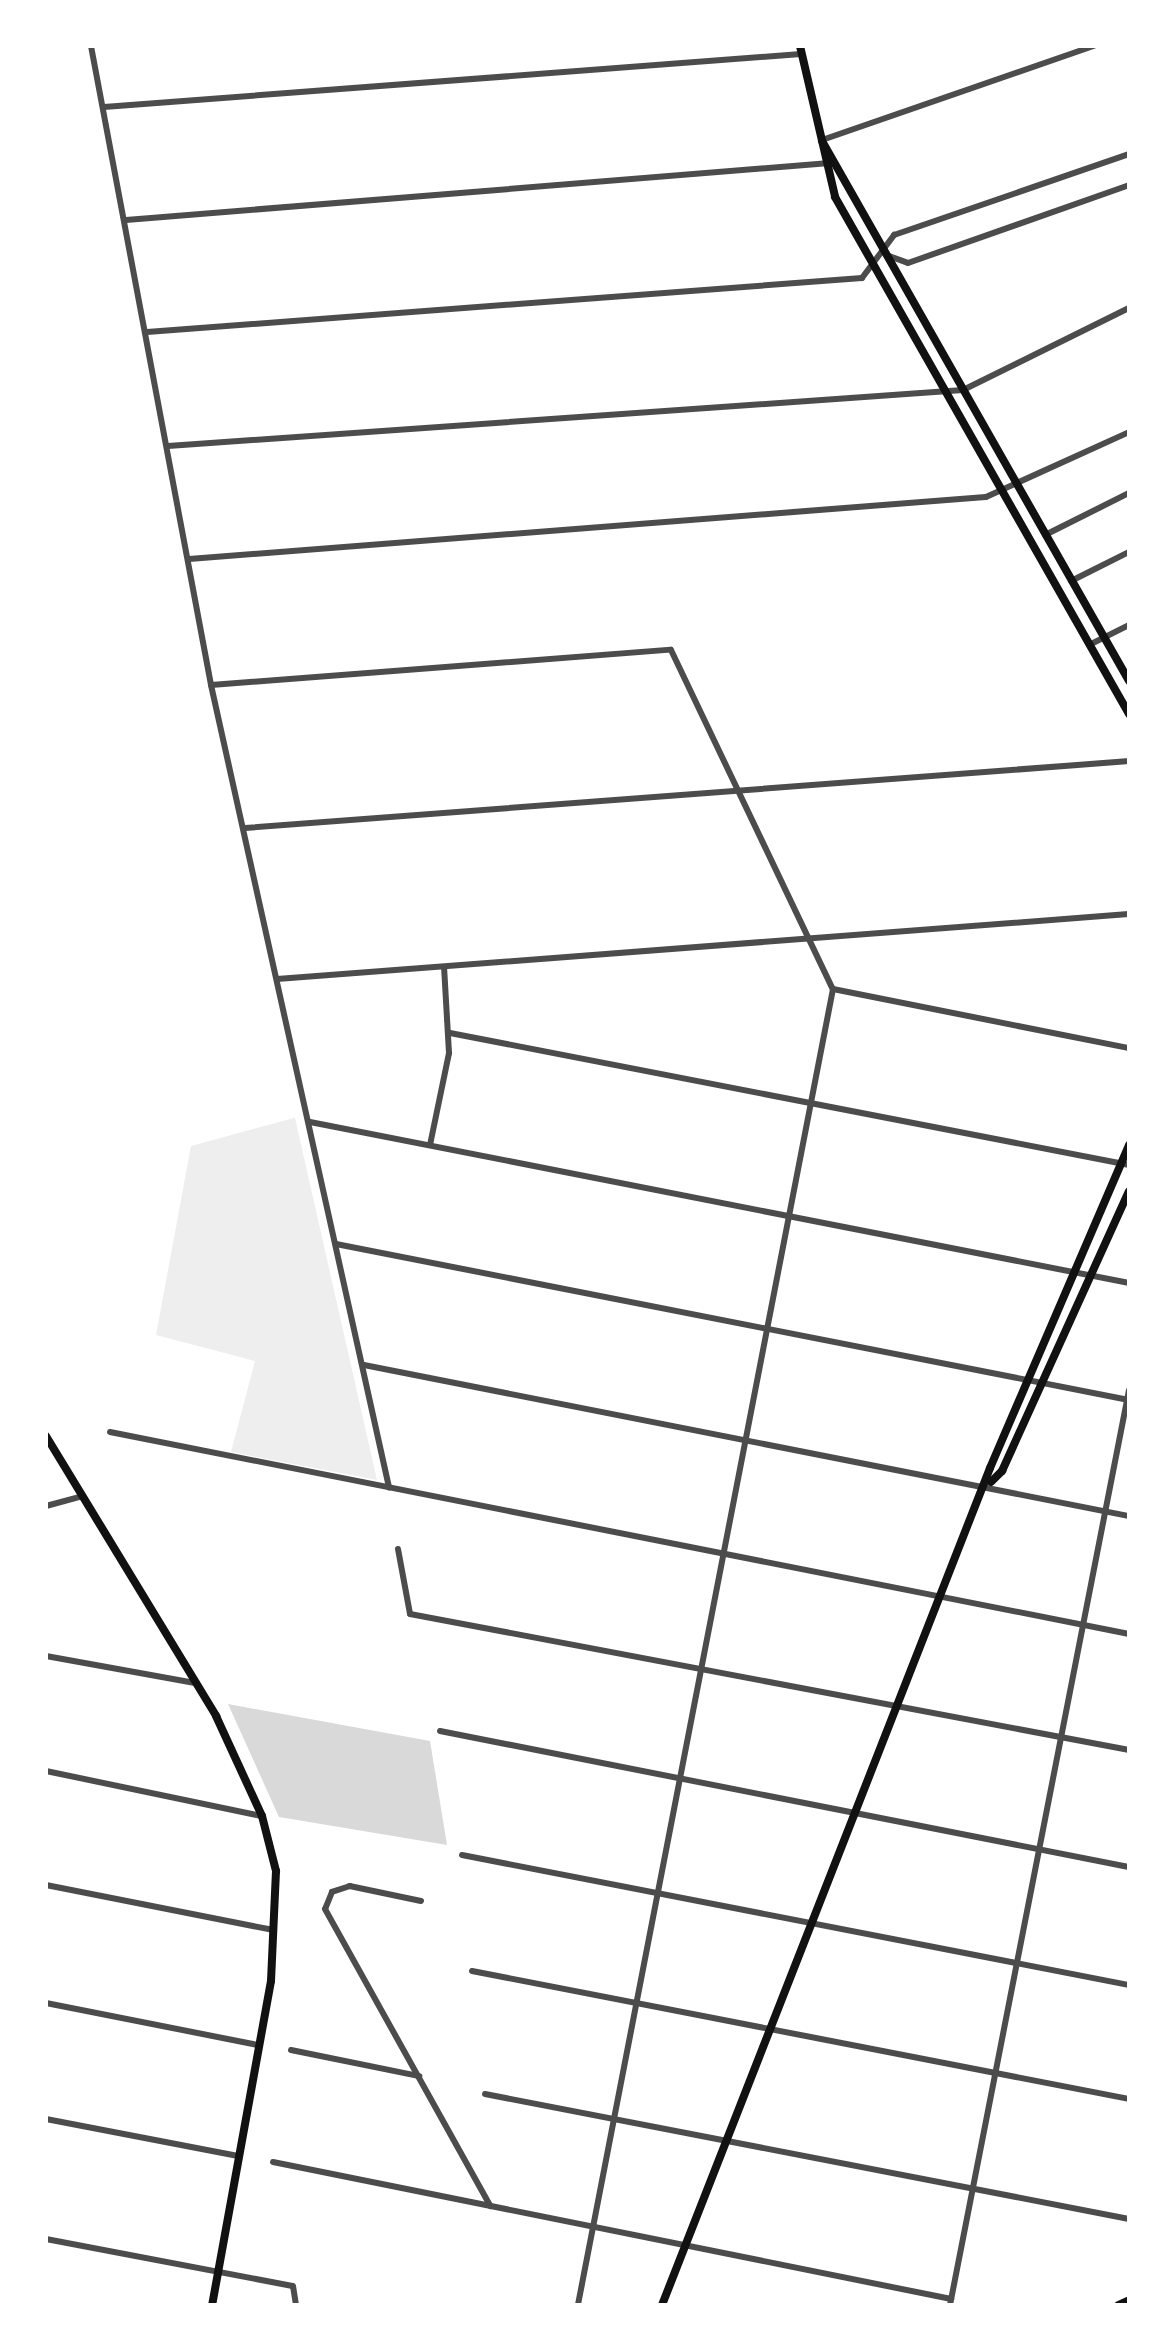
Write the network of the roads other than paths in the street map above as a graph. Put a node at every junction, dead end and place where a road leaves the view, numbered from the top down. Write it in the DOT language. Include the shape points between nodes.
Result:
graph roads {
  1 [pos="91,46"];
  2 [pos="1094,46"];
  3 [pos="800,50"];
  4 [pos="104,107"];
  5 [pos="822,140"];
  6 [pos="1129,154"];
  7 [pos="838,163"];
  8 [pos="822,164"];
  9 [pos="1129,185"];
  10 [pos="126,220"];
  11 [pos="885,255"];
  12 [pos="872,268"];
  13 [pos="1129,308"];
  14 [pos="147,332"];
  15 [pos="941,387"];
  16 [pos="963,390"];
  17 [pos="1129,432"];
  18 [pos="168,446"];
  19 [pos="1018,488"];
  20 [pos="1001,493"];
  21 [pos="1129,493"];
  22 [pos="1045,535"];
  23 [pos="1129,552"];
  24 [pos="189,559"];
  25 [pos="1071,581"];
  26 [pos="1129,625"];
  27 [pos="1104,637"];
  28 [pos="1089,646"];
  29 [pos="1129,681"];
  30 [pos="211,685"];
  31 [pos="1129,714"];
  32 [pos="1129,761"];
  33 [pos="738,791"];
  34 [pos="245,828"];
  35 [pos="1129,914"];
  36 [pos="810,939"];
  37 [pos="444,967"];
  38 [pos="277,979"];
  39 [pos="833,989"];
  40 [pos="450,1033"];
  41 [pos="1129,1048"];
  42 [pos="811,1103"];
  43 [pos="310,1122"];
  44 [pos="430,1145"];
  45 [pos="1129,1145"];
  46 [pos="1125,1164"];
  47 [pos="1129,1191"];
  48 [pos="789,1217"];
  49 [pos="336,1244"];
  50 [pos="1074,1273"];
  51 [pos="1091,1276"];
  52 [pos="1129,1283"];
  53 [pos="768,1329"];
  54 [pos="364,1365"];
  55 [pos="1028,1380"];
  56 [pos="1042,1383"];
  57 [pos="1129,1390"];
  58 [pos="1128,1400"];
  59 [pos="110,1432"];
  60 [pos="46,1436"];
  61 [pos="746,1440"];
  62 [pos="989,1485"];
  63 [pos="389,1487"];
  64 [pos="80,1497"];
  65 [pos="46,1506"];
  66 [pos="1105,1512"];
  67 [pos="1129,1516"];
  68 [pos="398,1549"];
  69 [pos="724,1553"];
  70 [pos="942,1597"];
  71 [pos="1083,1624"];
  72 [pos="1129,1634"];
  73 [pos="46,1656"];
  74 [pos="703,1665"];
  75 [pos="194,1683"];
  76 [pos="901,1705"];
  77 [pos="440,1731"];
  78 [pos="1061,1736"];
  79 [pos="1129,1750"];
  80 [pos="46,1771"];
  81 [pos="681,1779"];
  82 [pos="857,1814"];
  83 [pos="262,1816"];
  84 [pos="1039,1849"];
  85 [pos="462,1855"];
  86 [pos="1129,1867"];
  87 [pos="46,1885"];
  88 [pos="658,1893"];
  89 [pos="421,1901"];
  90 [pos="814,1924"];
  91 [pos="277,1930"];
  92 [pos="1017,1963"];
  93 [pos="472,1971"];
  94 [pos="1129,1985"];
  95 [pos="46,2003"];
  96 [pos="637,2003"];
  97 [pos="772,2029"];
  98 [pos="258,2045"];
  99 [pos="291,2050"];
  100 [pos="996,2072"];
  101 [pos="419,2076"];
  102 [pos="485,2094"];
  103 [pos="1129,2099"];
  104 [pos="46,2119"];
  105 [pos="615,2119"];
  106 [pos="726,2140"];
  107 [pos="239,2156"];
  108 [pos="273,2162"];
  109 [pos="973,2188"];
  110 [pos="490,2206"];
  111 [pos="1129,2219"];
  112 [pos="594,2227"];
  113 [pos="46,2239"];
  114 [pos="685,2246"];
  115 [pos="218,2272"];
  116 [pos="1129,2300"];
  117 [pos="951,2302"];
  118 [pos="212,2305"];
  119 [pos="296,2305"];
  120 [pos="578,2305"];
  121 [pos="662,2305"];
  122 [pos="1118,2305"];
  1 -- 4 [label="street"];
  2 -- 5 [label="street"];
  3 -- 4 [label="street"];
  3 -- 5 [label="main road"];
  4 -- 10 [label="street"];
  5 -- 7 [label="main road"];
  5 -- 8 [label="main road"];
  6 -- 11 [label="street" via="894,235"];
  7 -- 8 [label="street"];
  7 -- 11 [label="main road"];
  8 -- 10 [label="street"];
  8 -- 12 [label="main road"];
  9 -- 11 [label="street" via="908,263"];
  10 -- 14 [label="street"];
  11 -- 12 [label="street"];
  11 -- 16 [label="main road"];
  12 -- 14 [label="street" via="859,278"];
  12 -- 15 [label="main road"];
  13 -- 16 [label="street"];
  14 -- 18 [label="street"];
  15 -- 16 [label="street"];
  15 -- 18 [label="street"];
  15 -- 20 [label="main road"];
  16 -- 19 [label="main road"];
  17 -- 19 [label="street"];
  18 -- 24 [label="street"];
  19 -- 20 [label="street"];
  19 -- 22 [label="main road"];
  20 -- 24 [label="street"];
  20 -- 28 [label="main road"];
  21 -- 22 [label="street"];
  22 -- 25 [label="main road"];
  23 -- 25 [label="street"];
  24 -- 30 [label="street"];
  25 -- 27 [label="main road"];
  26 -- 27 [label="street"];
  27 -- 28 [label="street"];
  27 -- 29 [label="main road"];
  28 -- 31 [label="main road"];
  30 -- 33 [label="street" via="671,650"];
  30 -- 34 [label="street"];
  32 -- 33 [label="street"];
  33 -- 34 [label="street"];
  33 -- 36 [label="street"];
  34 -- 38 [label="street"];
  35 -- 36 [label="street"];
  36 -- 37 [label="street"];
  36 -- 39 [label="street"];
  37 -- 38 [label="street"];
  37 -- 40 [label="street"];
  38 -- 43 [label="street"];
  39 -- 41 [label="street"];
  39 -- 42 [label="street"];
  40 -- 42 [label="street"];
  40 -- 44 [label="street"];
  42 -- 46 [label="street"];
  42 -- 48 [label="street"];
  43 -- 44 [label="street"];
  43 -- 49 [label="street"];
  44 -- 48 [label="street"];
  45 -- 46 [label="main road"];
  46 -- 50 [label="main road"];
  47 -- 51 [label="main road"];
  48 -- 50 [label="street"];
  48 -- 53 [label="street"];
  49 -- 53 [label="street"];
  49 -- 54 [label="street"];
  50 -- 51 [label="street"];
  50 -- 55 [label="main road"];
  51 -- 52 [label="street"];
  51 -- 56 [label="main road"];
  53 -- 55 [label="street"];
  53 -- 61 [label="street"];
  54 -- 61 [label="street"];
  54 -- 63 [label="street"];
  55 -- 56 [label="street"];
  55 -- 62 [label="main road"];
  56 -- 58 [label="street"];
  56 -- 62 [label="main road" via="1002,1471"];
  57 -- 58 [label="street"];
  58 -- 66 [label="street"];
  59 -- 63 [label="street"];
  60 -- 64 [label="main road"];
  61 -- 62 [label="street"];
  61 -- 69 [label="street"];
  62 -- 66 [label="street"];
  62 -- 70 [label="main road"];
  63 -- 69 [label="street"];
  64 -- 65 [label="street"];
  64 -- 75 [label="main road"];
  66 -- 67 [label="street"];
  66 -- 71 [label="street"];
  68 -- 74 [label="street" via="410,1614"];
  69 -- 70 [label="street"];
  69 -- 74 [label="street"];
  70 -- 71 [label="street"];
  70 -- 76 [label="main road"];
  71 -- 72 [label="street"];
  71 -- 78 [label="street"];
  73 -- 75 [label="street"];
  74 -- 76 [label="street"];
  74 -- 81 [label="street"];
  75 -- 83 [label="main road"];
  76 -- 78 [label="street"];
  76 -- 82 [label="main road"];
  77 -- 81 [label="street"];
  78 -- 79 [label="street"];
  78 -- 84 [label="street"];
  80 -- 83 [label="street"];
  81 -- 82 [label="street"];
  81 -- 88 [label="street"];
  82 -- 84 [label="street"];
  82 -- 90 [label="main road"];
  83 -- 91 [label="main road" via="276,1871"];
  84 -- 86 [label="street"];
  84 -- 92 [label="street"];
  85 -- 88 [label="street"];
  87 -- 91 [label="street"];
  88 -- 90 [label="street"];
  88 -- 96 [label="street"];
  89 -- 101 [label="street" via="350,1886 332,1892 325,1909"];
  90 -- 92 [label="street"];
  90 -- 97 [label="main road"];
  91 -- 98 [label="main road"];
  92 -- 94 [label="street"];
  92 -- 100 [label="street"];
  93 -- 96 [label="street"];
  95 -- 98 [label="street"];
  96 -- 97 [label="street"];
  96 -- 105 [label="street"];
  97 -- 100 [label="street"];
  97 -- 106 [label="main road"];
  98 -- 107 [label="main road"];
  99 -- 101 [label="street"];
  100 -- 103 [label="street"];
  100 -- 109 [label="street"];
  101 -- 110 [label="street"];
  102 -- 105 [label="street"];
  104 -- 107 [label="street"];
  105 -- 106 [label="street"];
  105 -- 112 [label="street"];
  106 -- 109 [label="street"];
  106 -- 114 [label="main road"];
  107 -- 115 [label="main road"];
  108 -- 110 [label="street"];
  109 -- 111 [label="street"];
  109 -- 117 [label="street"];
  110 -- 112 [label="street"];
  112 -- 114 [label="street"];
  112 -- 120 [label="street"];
  113 -- 115 [label="street"];
  114 -- 117 [label="street"];
  114 -- 121 [label="main road"];
  115 -- 118 [label="main road"];
  115 -- 119 [label="street" via="293,2286"];
  116 -- 122 [label="highway"];
}
